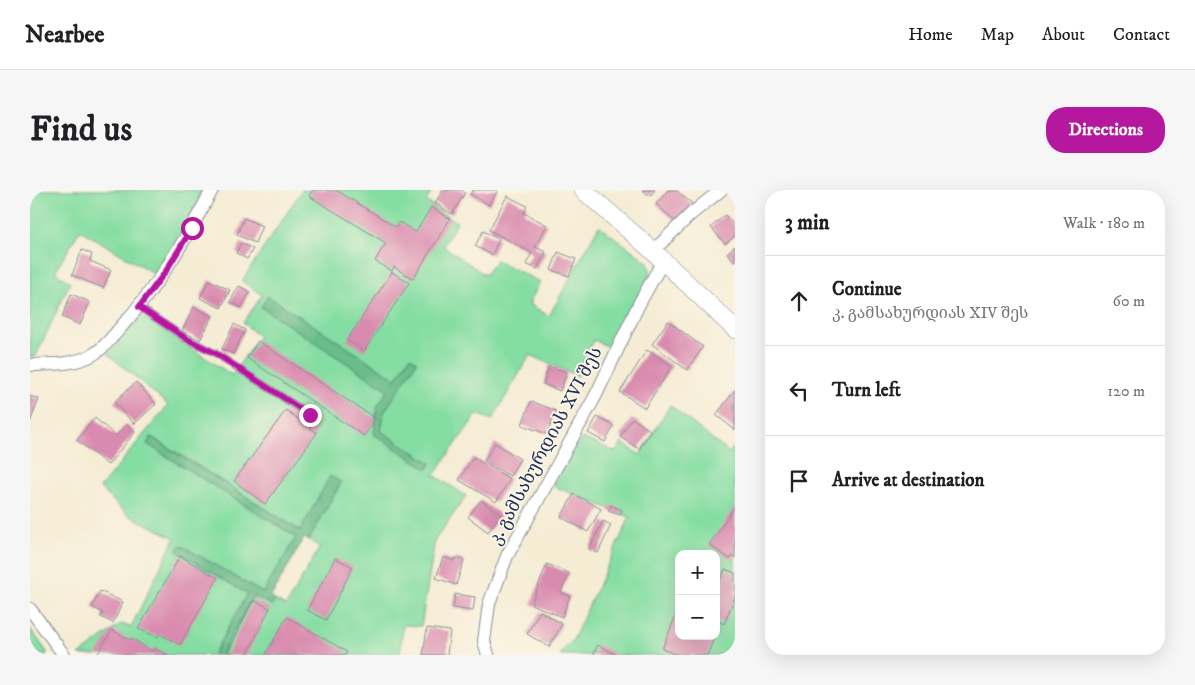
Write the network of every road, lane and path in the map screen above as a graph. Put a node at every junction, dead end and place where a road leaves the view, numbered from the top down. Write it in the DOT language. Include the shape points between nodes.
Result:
graph roads {
  1 [pos="212,190"];
  2 [pos="583,190"];
  3 [pos="721,190"];
  4 [pos="658,256"];
  5 [pos="139,307"];
  6 [pos="735,329"];
  7 [pos="30,366"];
  8 [pos="310,415"];
  9 [pos="30,609"];
  10 [pos="64,655"];
  11 [pos="488,655"];
  1 -- 5 [label="street" via="166,271"];
  2 -- 4 [label="street"];
  3 -- 4 [label="street, კ. გამსახურდიას XVI შეს" via="691,214"];
  4 -- 6 [label="street"];
  4 -- 11 [label="street, კ. გამსახურდიას XVI შეს" via="596,395 507,556 488,604 484,641"];
  5 -- 7 [label="street" via="94,354 76,361"];
  5 -- 8 [label="lane"];
  9 -- 10 [label="street"];
}
